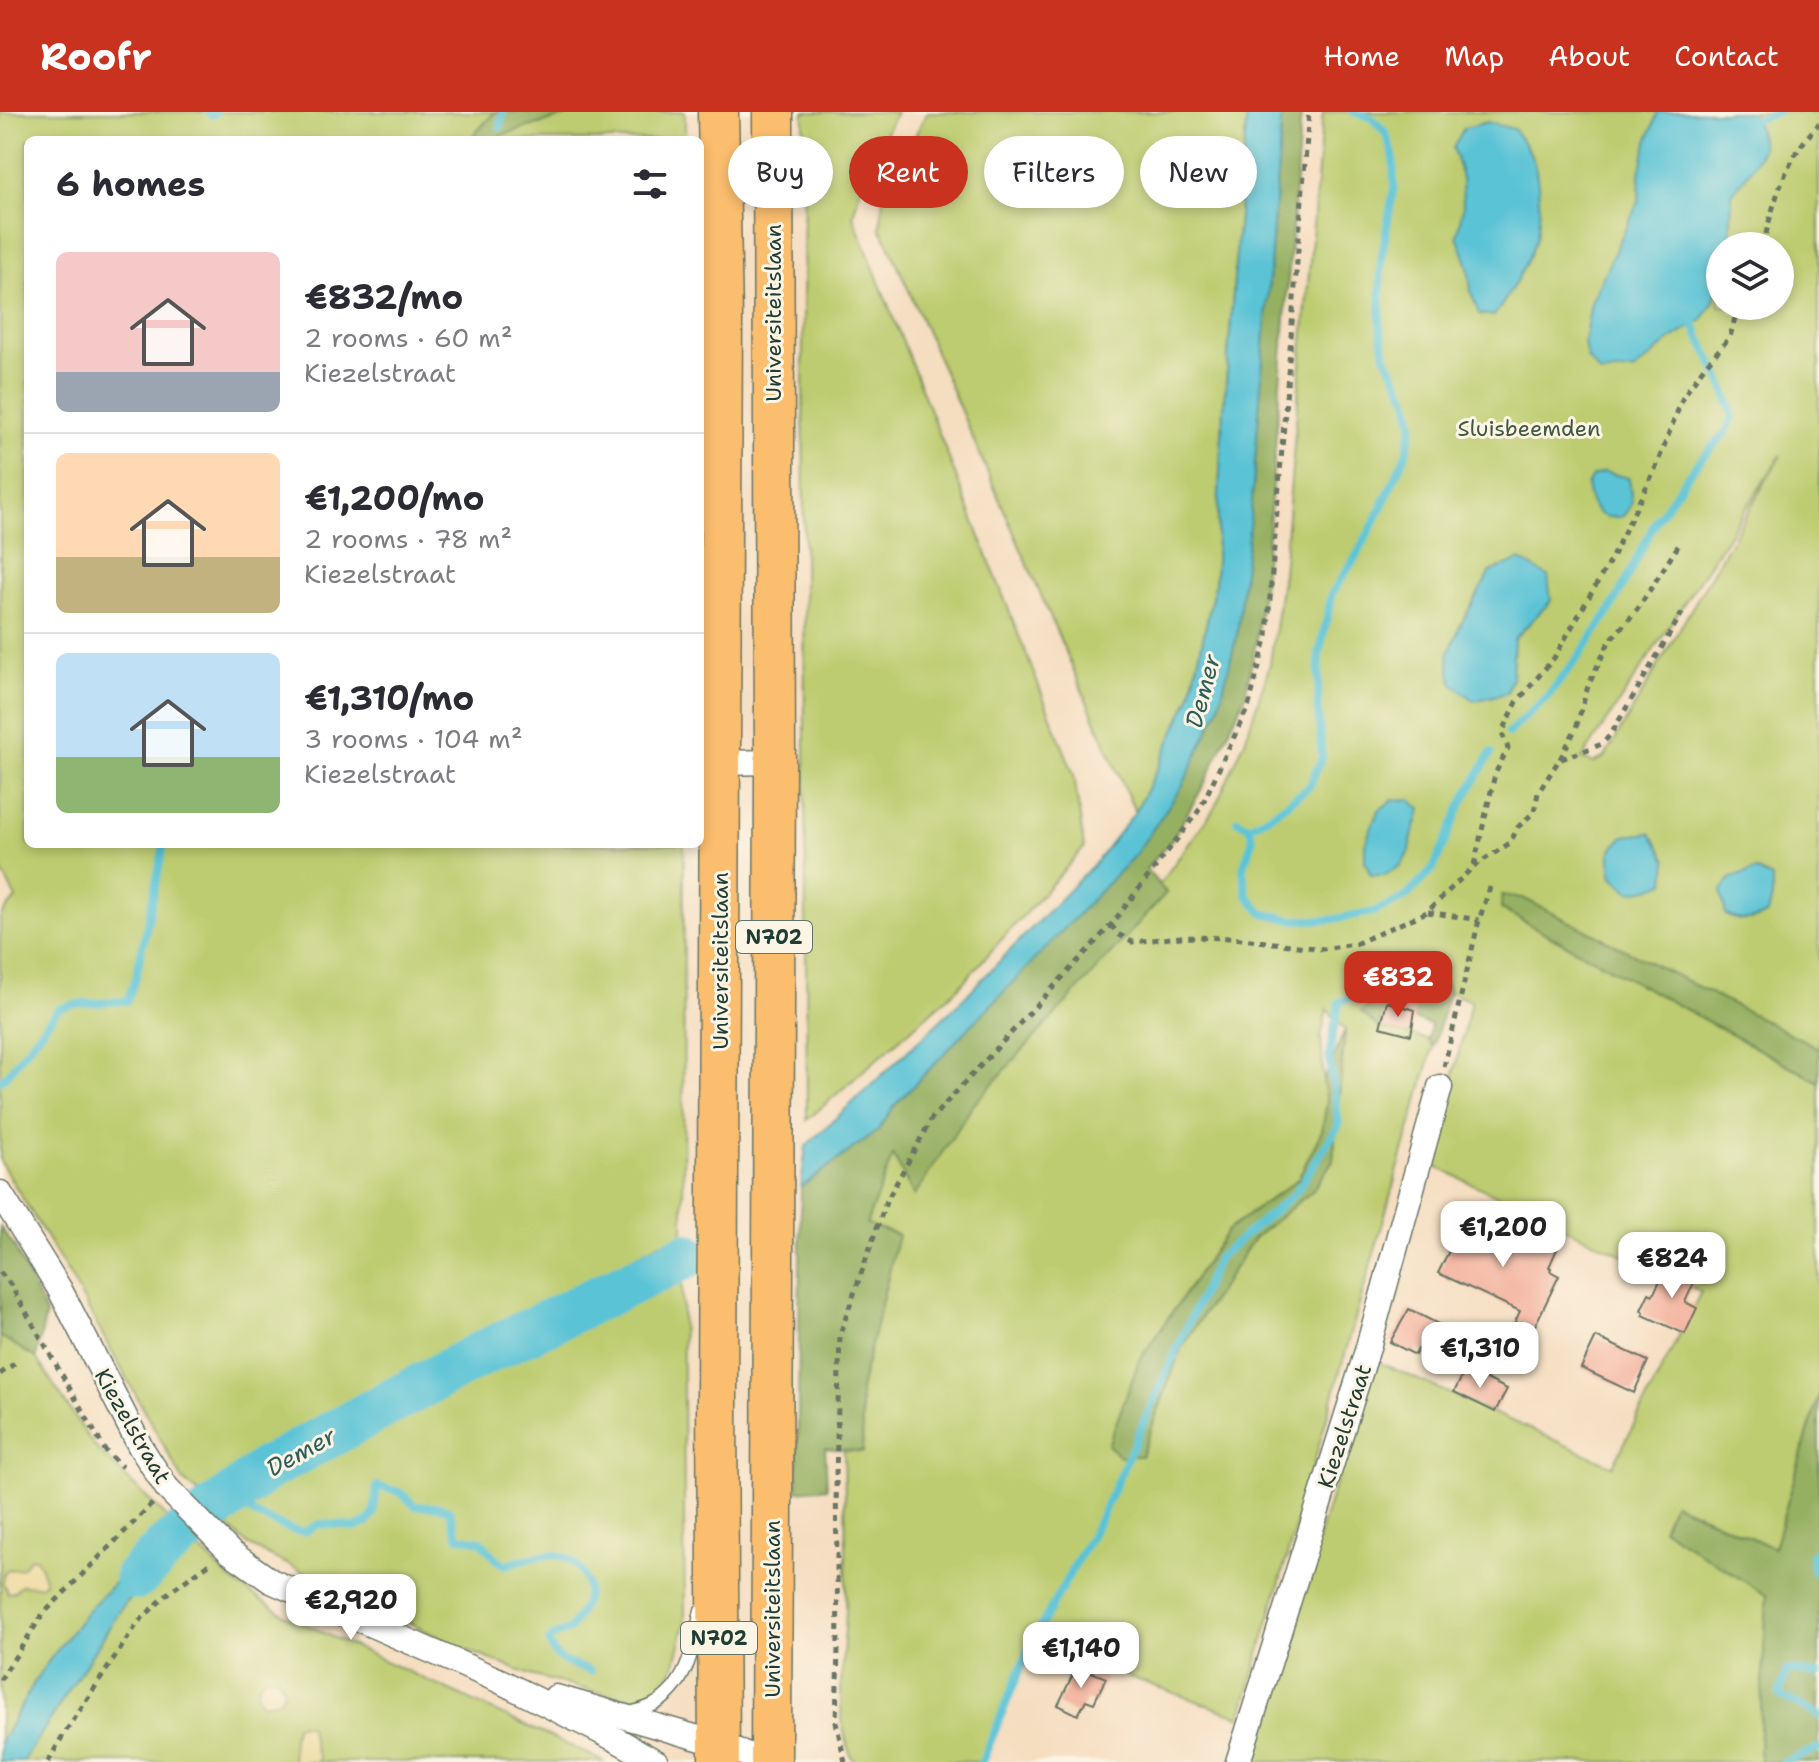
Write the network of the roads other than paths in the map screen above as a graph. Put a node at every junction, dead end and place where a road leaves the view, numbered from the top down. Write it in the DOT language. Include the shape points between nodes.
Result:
graph roads {
  1 [pos="718,112"];
  2 [pos="773,112"];
  3 [pos="775,762"];
  4 [pos="720,763"];
  5 [pos="1440,1087"];
  6 [pos="0,1193"];
  7 [pos="717,1532"];
  8 [pos="500,1681"];
  9 [pos="622,1716"];
  10 [pos="719,1753"];
  11 [pos="656,1762"];
  12 [pos="769,1762"];
  13 [pos="1238,1762"];
  1 -- 4 [label="highway, Universiteitslaan / N702"];
  2 -- 3 [label="highway, Universiteitslaan / N702"];
  3 -- 4 [label="street"];
  3 -- 12 [label="highway, Universiteitslaan / N702"];
  4 -- 7 [label="highway, Universiteitslaan / N702"];
  5 -- 13 [label="street, Kiezelstraat" via="1367,1351"];
  6 -- 8 [label="street, Kiezelstraat" via="59,1288 167,1488 168,1500 271,1581"];
  7 -- 9 [label="lane" via="684,1674 664,1699"];
  7 -- 10 [label="highway, Universiteitslaan / N702"];
  8 -- 9 [label="street, Kiezelstraat"];
  8 -- 11 [label="street, Kiezelstraat"];
  9 -- 10 [label="street, Kiezelstraat"];
  10 -- 12 [label="street, Kiezelstraat"];
}
